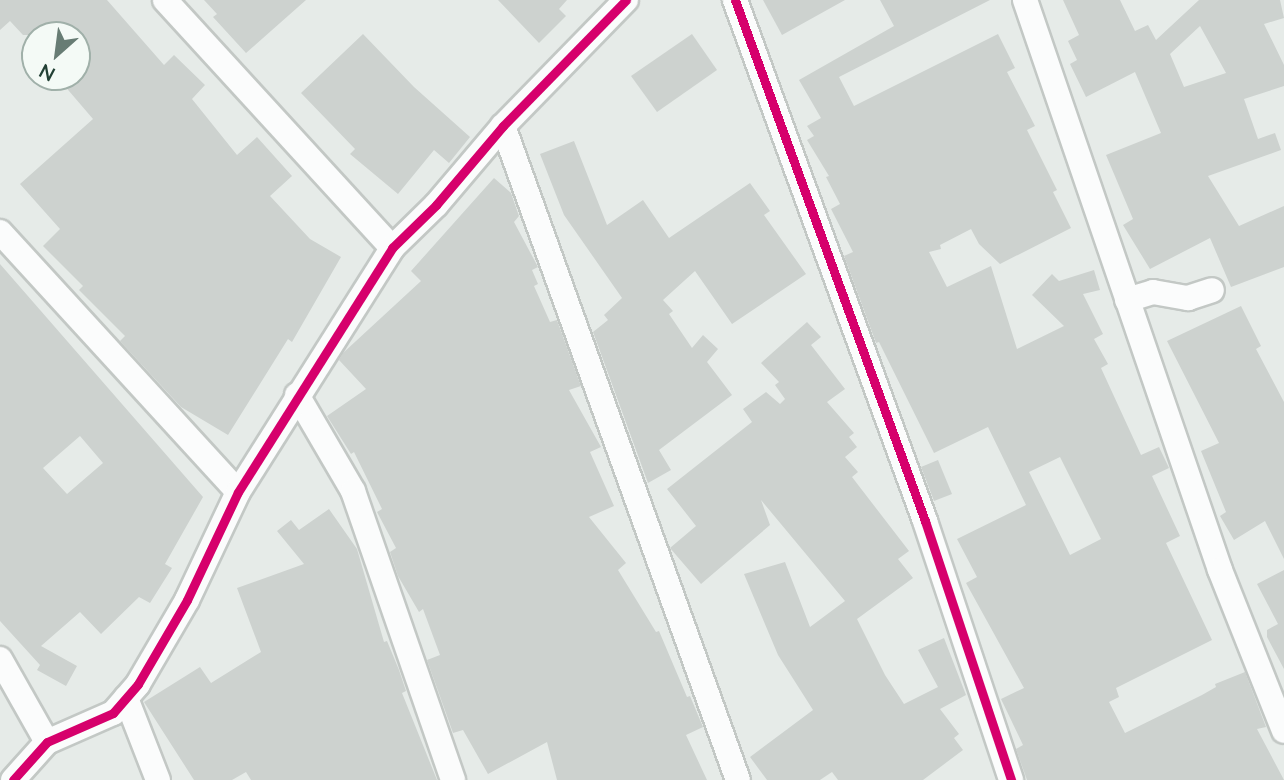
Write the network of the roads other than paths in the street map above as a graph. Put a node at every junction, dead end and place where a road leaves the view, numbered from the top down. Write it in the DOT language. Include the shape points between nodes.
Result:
graph roads {
  1 [pos="165,0"];
  2 [pos="626,0"];
  3 [pos="735,0"];
  4 [pos="1025,0"];
  5 [pos="503,125"];
  6 [pos="0,232"];
  7 [pos="392,248"];
  8 [pos="1212,290"];
  9 [pos="1127,300"];
  10 [pos="297,395"];
  11 [pos="238,492"];
  12 [pos="0,659"];
  13 [pos="126,698"];
  14 [pos="1284,731"];
  15 [pos="47,741"];
  16 [pos="13,780"];
  17 [pos="158,780"];
  18 [pos="453,780"];
  19 [pos="738,780"];
  20 [pos="1011,780"];
  1 -- 7 [label="street"];
  2 -- 5 [label="street"];
  3 -- 20 [label="street" via="925,521"];
  4 -- 9 [label="street"];
  5 -- 7 [label="street" via="436,205"];
  5 -- 19 [label="street"];
  6 -- 11 [label="street"];
  7 -- 10 [label="street"];
  8 -- 9 [label="street" via="1188,298 1153,292"];
  9 -- 14 [label="street" via="1220,570"];
  10 -- 11 [label="street"];
  10 -- 18 [label="street" via="353,491"];
  11 -- 13 [label="street" via="187,600"];
  12 -- 15 [label="street"];
  13 -- 15 [label="street" via="113,713"];
  13 -- 17 [label="street"];
  15 -- 16 [label="street"];
}
